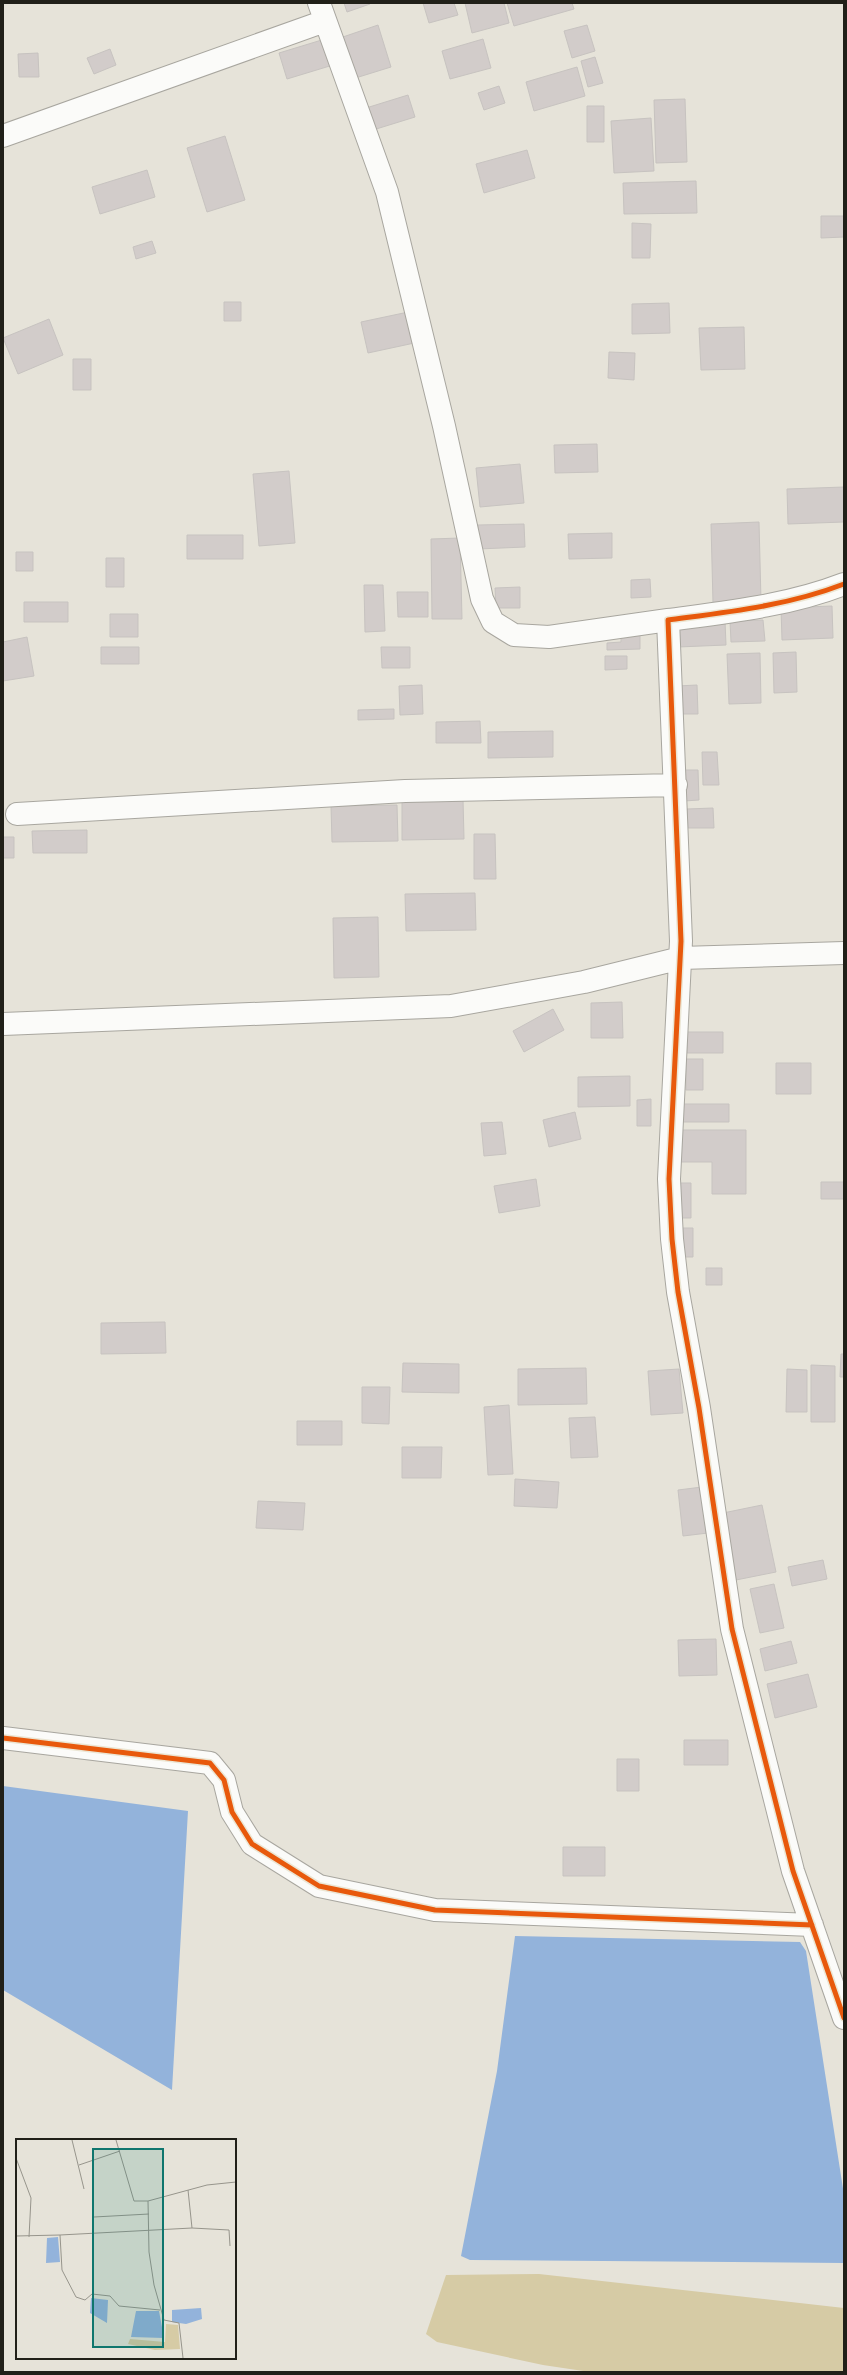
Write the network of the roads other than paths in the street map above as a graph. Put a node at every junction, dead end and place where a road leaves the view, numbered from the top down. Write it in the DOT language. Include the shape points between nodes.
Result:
graph roads {
  1 [pos="322,12"];
  2 [pos="3,136"];
  3 [pos="844,584"];
  4 [pos="668,620"];
  5 [pos="676,785"];
  6 [pos="17,814"];
  7 [pos="844,953"];
  8 [pos="681,958"];
  9 [pos="3,1024"];
  10 [pos="3,1738"];
  11 [pos="812,1925"];
  12 [pos="844,2018"];
  1 -- 2 [label="street"];
  1 -- 4 [label="street" via="387,192 442,418 482,599 493,622 514,636 549,637"];
  3 -- 4 [label="street" via="819,594 761,608"];
  4 -- 5 [label="street"];
  5 -- 6 [label="street" via="405,791"];
  5 -- 8 [label="street"];
  7 -- 8 [label="street"];
  8 -- 9 [label="street" via="584,982 451,1006"];
  8 -- 11 [label="street" via="669,1179 678,1292 699,1408 732,1629 793,1871"];
  10 -- 11 [label="street" via="210,1763 224,1780 232,1812 252,1844 319,1886 435,1910"];
  11 -- 12 [label="street"];
}
